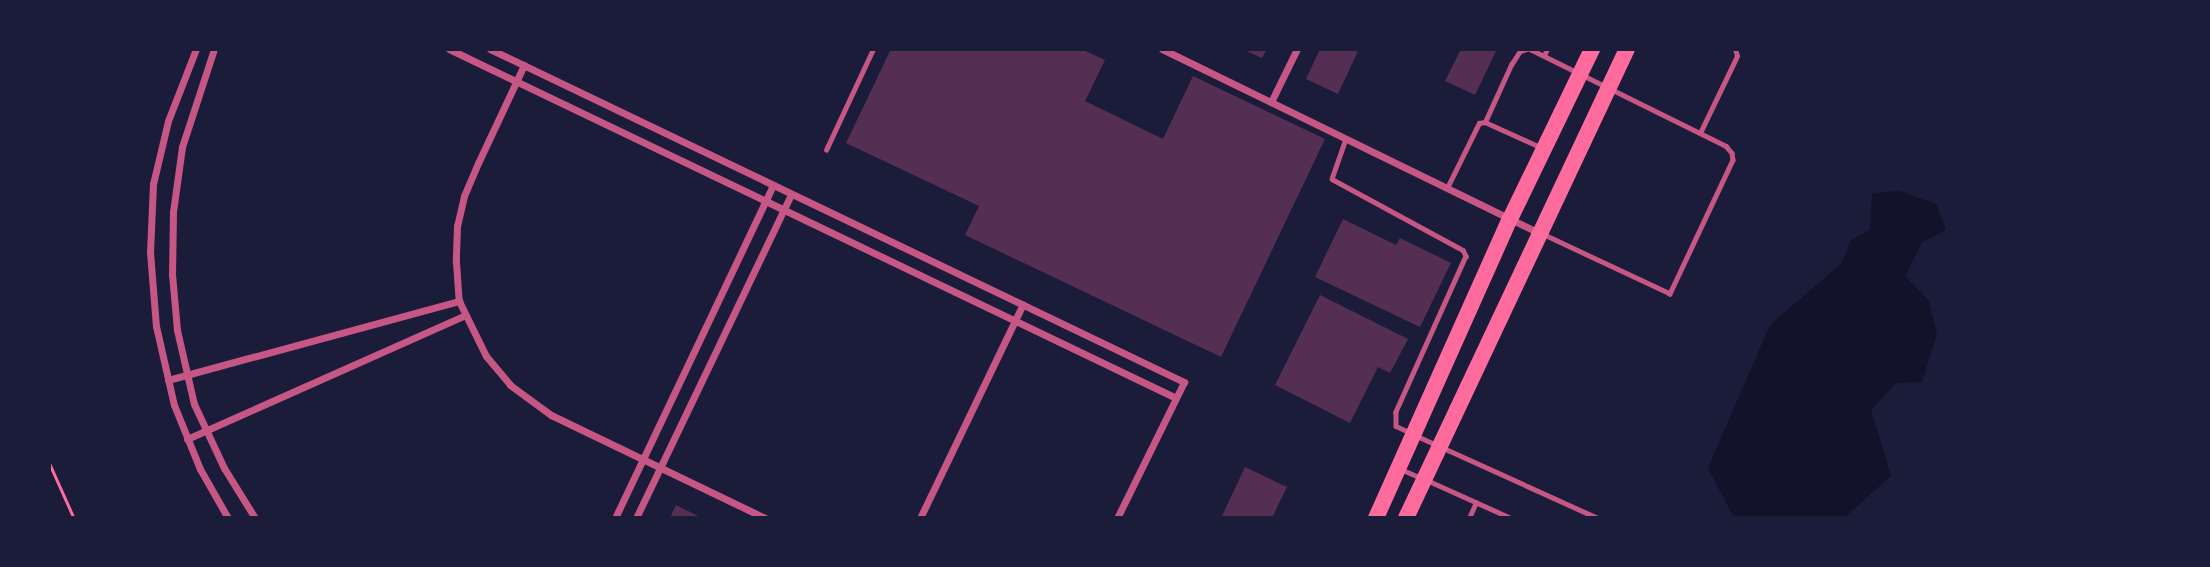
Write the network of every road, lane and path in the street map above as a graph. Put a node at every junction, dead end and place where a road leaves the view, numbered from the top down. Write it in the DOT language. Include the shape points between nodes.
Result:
graph roads {
  1 [pos="195,49"];
  2 [pos="214,49"];
  3 [pos="449,49"];
  4 [pos="490,49"];
  5 [pos="873,49"];
  6 [pos="1162,49"];
  7 [pos="1297,49"];
  8 [pos="1528,49"];
  9 [pos="1547,49"];
  10 [pos="1592,49"];
  11 [pos="1627,49"];
  12 [pos="1735,49"];
  13 [pos="1544,56"];
  14 [pos="524,65"];
  15 [pos="1580,74"];
  16 [pos="517,81"];
  17 [pos="1608,88"];
  18 [pos="1271,102"];
  19 [pos="1485,122"];
  20 [pos="1700,133"];
  21 [pos="1346,139"];
  22 [pos="1545,149"];
  23 [pos="826,150"];
  24 [pos="773,186"];
  25 [pos="1447,188"];
  26 [pos="791,194"];
  27 [pos="766,201"];
  28 [pos="783,210"];
  29 [pos="1510,219"];
  30 [pos="1540,233"];
  31 [pos="460,300"];
  32 [pos="1023,304"];
  33 [pos="464,315"];
  34 [pos="1015,320"];
  35 [pos="186,376"];
  36 [pos="168,380"];
  37 [pos="1176,398"];
  38 [pos="204,432"];
  39 [pos="1412,434"];
  40 [pos="187,439"];
  41 [pos="1439,446"];
  42 [pos="642,459"];
  43 [pos="49,462"];
  44 [pos="660,467"];
  45 [pos="1396,467"];
  46 [pos="1424,479"];
  47 [pos="1476,502"];
  48 [pos="74,518"];
  49 [pos="228,518"];
  50 [pos="255,518"];
  51 [pos="615,518"];
  52 [pos="636,518"];
  53 [pos="765,518"];
  54 [pos="919,518"];
  55 [pos="1118,518"];
  56 [pos="1376,518"];
  57 [pos="1406,518"];
  58 [pos="1469,518"];
  59 [pos="1511,518"];
  60 [pos="1598,518"];
  1 -- 36 [label="street" via="168,121 153,184 150,253 156,326"];
  2 -- 35 [label="street" via="183,147 173,212 173,285"];
  3 -- 16 [label="street"];
  4 -- 14 [label="street"];
  5 -- 23 [label="lane"];
  6 -- 18 [label="street"];
  7 -- 18 [label="street"];
  8 -- 13 [label="lane"];
  8 -- 19 [label="lane" via="1520,51 1511,65"];
  9 -- 13 [label="lane"];
  10 -- 15 [label="highway"];
  11 -- 17 [label="highway"];
  12 -- 20 [label="lane" via="1737,56"];
  13 -- 15 [label="lane"];
  14 -- 16 [label="street"];
  14 -- 24 [label="street"];
  15 -- 17 [label="lane"];
  15 -- 22 [label="highway"];
  16 -- 27 [label="street"];
  16 -- 31 [label="street" via="464,195 456,250"];
  17 -- 20 [label="lane"];
  17 -- 30 [label="highway"];
  18 -- 21 [label="street"];
  19 -- 22 [label="lane"];
  19 -- 25 [label="lane" via="1474,130"];
  20 -- 30 [label="lane" via="1726,146 1733,160 1670,294"];
  21 -- 25 [label="street"];
  21 -- 39 [label="lane" via="1332,179 1463,250 1466,256 1396,411 1396,426"];
  22 -- 29 [label="highway"];
  24 -- 26 [label="street"];
  24 -- 27 [label="street"];
  25 -- 29 [label="street"];
  26 -- 28 [label="street"];
  26 -- 32 [label="street"];
  27 -- 28 [label="street"];
  27 -- 42 [label="street"];
  28 -- 34 [label="street"];
  28 -- 44 [label="street"];
  29 -- 30 [label="street"];
  29 -- 39 [label="highway"];
  30 -- 41 [label="highway"];
  31 -- 33 [label="street"];
  31 -- 35 [label="street"];
  32 -- 34 [label="street"];
  32 -- 37 [label="street" via="1184,382"];
  33 -- 38 [label="street"];
  33 -- 42 [label="street" via="486,356 510,386 551,415"];
  34 -- 37 [label="street"];
  34 -- 54 [label="street"];
  35 -- 36 [label="street"];
  35 -- 38 [label="street"];
  36 -- 40 [label="street"];
  37 -- 55 [label="street"];
  38 -- 40 [label="street"];
  38 -- 50 [label="street"];
  39 -- 41 [label="lane"];
  39 -- 45 [label="highway"];
  40 -- 49 [label="street"];
  41 -- 46 [label="highway"];
  41 -- 60 [label="lane"];
  42 -- 44 [label="street"];
  42 -- 51 [label="street"];
  43 -- 48 [label="path"];
  44 -- 52 [label="street"];
  44 -- 53 [label="street"];
  45 -- 46 [label="lane"];
  45 -- 56 [label="highway"];
  46 -- 47 [label="lane"];
  46 -- 57 [label="highway"];
  47 -- 58 [label="lane"];
  47 -- 59 [label="lane"];
}
